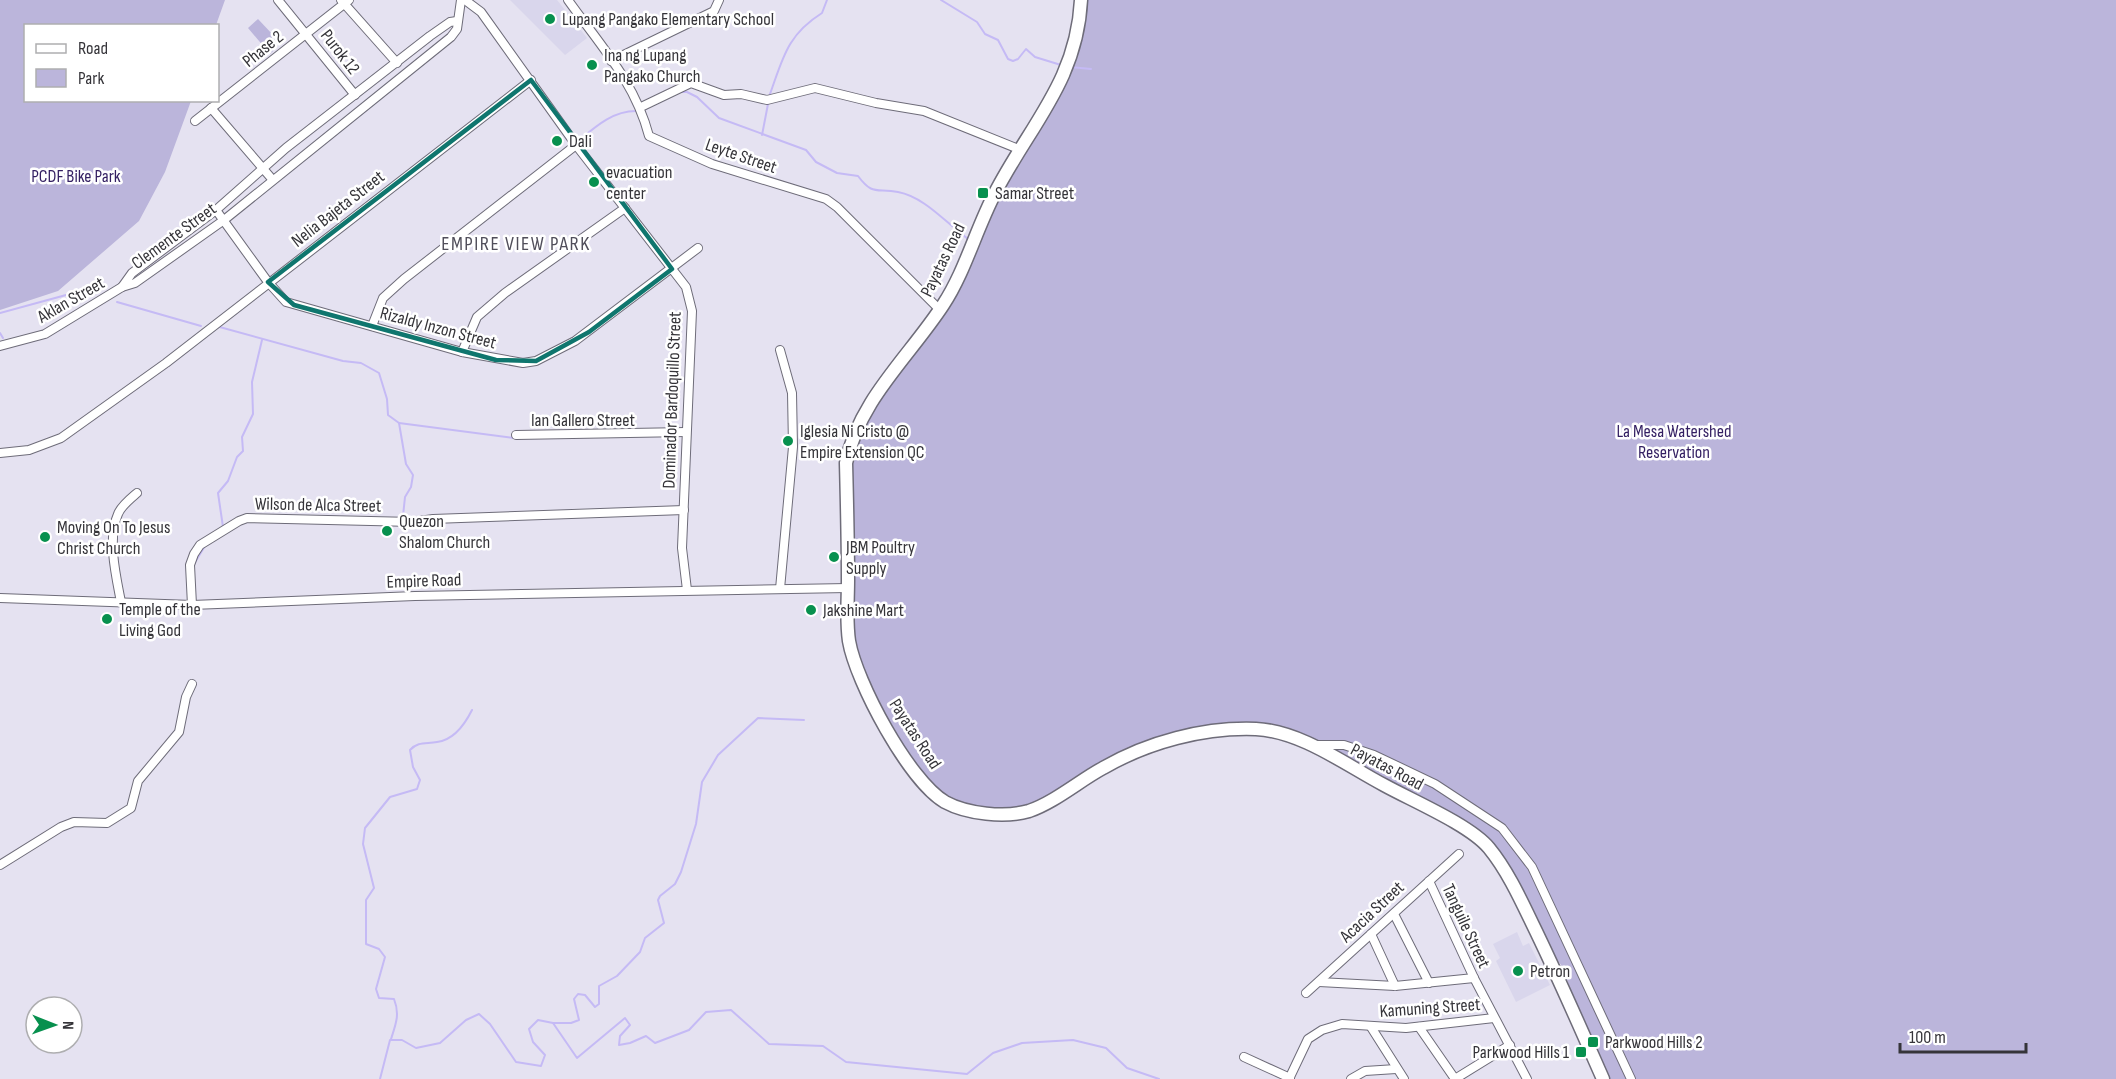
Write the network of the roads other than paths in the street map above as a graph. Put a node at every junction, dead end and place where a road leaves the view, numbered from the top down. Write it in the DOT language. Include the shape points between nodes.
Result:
graph roads {
  1 [pos="278,0"];
  2 [pos="463,0"];
  3 [pos="568,0"];
  4 [pos="720,0"];
  5 [pos="1081,0"];
  6 [pos="345,1"];
  7 [pos="457,21"];
  8 [pos="306,33"];
  9 [pos="611,61"];
  10 [pos="397,63"];
  11 [pos="383,74"];
  12 [pos="531,80"];
  13 [pos="390,84"];
  14 [pos="355,95"];
  15 [pos="219,102"];
  16 [pos="219,102"];
  17 [pos="344,104"];
  18 [pos="641,107"];
  19 [pos="211,108"];
  20 [pos="353,116"];
  21 [pos="195,122"];
  22 [pos="576,145"];
  23 [pos="1020,150"];
  24 [pos="264,170"];
  25 [pos="272,179"];
  26 [pos="625,208"];
  27 [pos="216,210"];
  28 [pos="224,220"];
  29 [pos="698,248"];
  30 [pos="672,269"];
  31 [pos="268,282"];
  32 [pos="122,287"];
  33 [pos="940,310"];
  34 [pos="370,326"];
  35 [pos="0,346"];
  36 [pos="780,350"];
  37 [pos="462,352"];
  38 [pos="686,432"];
  39 [pos="516,435"];
  40 [pos="0,453"];
  41 [pos="137,493"];
  42 [pos="684,510"];
  43 [pos="848,588"];
  44 [pos="780,589"];
  45 [pos="687,590"];
  46 [pos="0,598"];
  47 [pos="121,602"];
  48 [pos="192,604"];
  49 [pos="192,684"];
  50 [pos="1309,745"];
  51 [pos="1459,854"];
  52 [pos="0,865"];
  53 [pos="1429,881"];
  54 [pos="1394,914"];
  55 [pos="1371,934"];
  56 [pos="1474,978"];
  57 [pos="1319,982"];
  58 [pos="1429,982"];
  59 [pos="1395,986"];
  60 [pos="1306,993"];
  61 [pos="1494,1018"];
  62 [pos="1371,1027"];
  63 [pos="1419,1027"];
  64 [pos="1510,1045"];
  65 [pos="1244,1057"];
  66 [pos="1396,1070"];
  67 [pos="1290,1078"];
  68 [pos="1351,1079"];
  69 [pos="1404,1079"];
  70 [pos="1455,1079"];
  71 [pos="1527,1079"];
  72 [pos="1603,1079"];
  73 [pos="1631,1079"];
  1 -- 8 [label="street, Purok 12"];
  2 -- 7 [label="street, Clemente Street"];
  2 -- 12 [label="street, Dominador Bardoquillo Street" via="481,12"];
  3 -- 9 [label="street, Leyte Street"];
  4 -- 9 [label="street" via="714,11"];
  5 -- 23 [label="main road, Payatas Road" via="1079,30 1069,60 1052,99"];
  6 -- 8 [label="street, Phase 2"];
  6 -- 10 [label="street"];
  7 -- 10 [label="street, Clemente Street" via="450,22"];
  7 -- 13 [label="street, Clemente Street" via="451,37"];
  8 -- 14 [label="street, Purok 12"];
  8 -- 16 [label="street, Phase 2"];
  9 -- 18 [label="street, Leyte Street"];
  10 -- 11 [label="street, Clemente Street"];
  11 -- 13 [label="street"];
  11 -- 14 [label="street, Clemente Street"];
  12 -- 22 [label="street, Dominador Bardoquillo Street"];
  12 -- 31 [label="street, Nelia Bajeta Street"];
  13 -- 20 [label="street, Clemente Street"];
  14 -- 17 [label="street, Clemente Street"];
  15 -- 19 [label="street, Phase 2"];
  17 -- 20 [label="street"];
  17 -- 24 [label="street, Clemente Street"];
  18 -- 23 [label="street" via="691,83 724,94 767,100 815,88 924,111"];
  18 -- 33 [label="street, Leyte Street" via="650,136 712,164 826,199"];
  19 -- 21 [label="street, Phase 2"];
  19 -- 24 [label="street"];
  20 -- 25 [label="street, Clemente Street"];
  22 -- 26 [label="street, Dominador Bardoquillo Street"];
  22 -- 34 [label="street" via="404,279 383,298"];
  23 -- 33 [label="main road, Payatas Road" via="994,195"];
  24 -- 25 [label="street"];
  24 -- 27 [label="street, Clemente Street"];
  25 -- 28 [label="street, Clemente Street"];
  26 -- 30 [label="street, Dominador Bardoquillo Street"];
  26 -- 37 [label="street" via="477,317"];
  27 -- 28 [label="street, Rizaldy Inzon Street"];
  27 -- 32 [label="street, Clemente Street" via="132,273"];
  28 -- 31 [label="street, Rizaldy Inzon Street"];
  28 -- 32 [label="street, Clemente Street" via="167,263"];
  29 -- 30 [label="street, Rizaldy Inzon Street"];
  30 -- 37 [label="street, Rizaldy Inzon Street" via="589,332 537,361 523,363"];
  30 -- 38 [label="street, Dominador Bardoquillo Street" via="686,287 692,311"];
  31 -- 34 [label="street, Rizaldy Inzon Street" via="286,302"];
  31 -- 40 [label="street, Nelia Bajeta Street" via="166,363 61,438 29,450"];
  32 -- 35 [label="street, Aklan Street" via="45,334"];
  33 -- 43 [label="main road, Payatas Road" via="871,402 849,445"];
  34 -- 37 [label="street, Rizaldy Inzon Street"];
  36 -- 44 [label="street" via="792,393 793,447"];
  38 -- 39 [label="street, Ian Gallero Street"];
  38 -- 42 [label="street, Dominador Bardoquillo Street"];
  41 -- 47 [label="street" via="118,511 115,522"];
  42 -- 45 [label="street, Dominador Bardoquillo Street" via="682,548"];
  42 -- 48 [label="street, Wilson de Alca Street" via="413,522 247,518 200,545 190,565"];
  43 -- 44 [label="street, Empire Road"];
  43 -- 50 [label="main road, Payatas Road" via="849,642 863,685 918,776 931,791 956,806 999,814 1030,810 1130,754 1183,737 1258,729"];
  44 -- 45 [label="street, Empire Road"];
  45 -- 48 [label="street, Empire Road"];
  46 -- 47 [label="street, Empire Road"];
  47 -- 48 [label="street, Empire Road"];
  49 -- 52 [label="street" via="179,732 138,781 131,808 107,823 74,822 61,827"];
  50 -- 72 [label="main road, Payatas Road" via="1460,827 1490,849 1541,941"];
  50 -- 73 [label="street" via="1344,745 1374,755 1435,784 1502,828 1532,867"];
  51 -- 53 [label="street, Acacia Street"];
  53 -- 54 [label="street, Acacia Street"];
  53 -- 56 [label="street, Tanguile Street"];
  54 -- 55 [label="street, Acacia Street"];
  54 -- 58 [label="street"];
  55 -- 57 [label="street, Acacia Street"];
  55 -- 59 [label="street"];
  56 -- 58 [label="street"];
  56 -- 61 [label="street, Tanguile Street"];
  57 -- 59 [label="street"];
  57 -- 60 [label="street, Acacia Street"];
  58 -- 59 [label="street"];
  61 -- 63 [label="street, Kamuning Street"];
  61 -- 64 [label="street, Tanguile Street"];
  62 -- 63 [label="street, Kamuning Street"];
  62 -- 66 [label="street"];
  62 -- 67 [label="street, Kamuning Street" via="1342,1024 1322,1030 1308,1039"];
  63 -- 70 [label="street"];
  64 -- 70 [label="street"];
  64 -- 71 [label="street, Tanguile Street"];
  65 -- 67 [label="street"];
  66 -- 68 [label="street" via="1365,1071"];
  66 -- 69 [label="street"];
}
